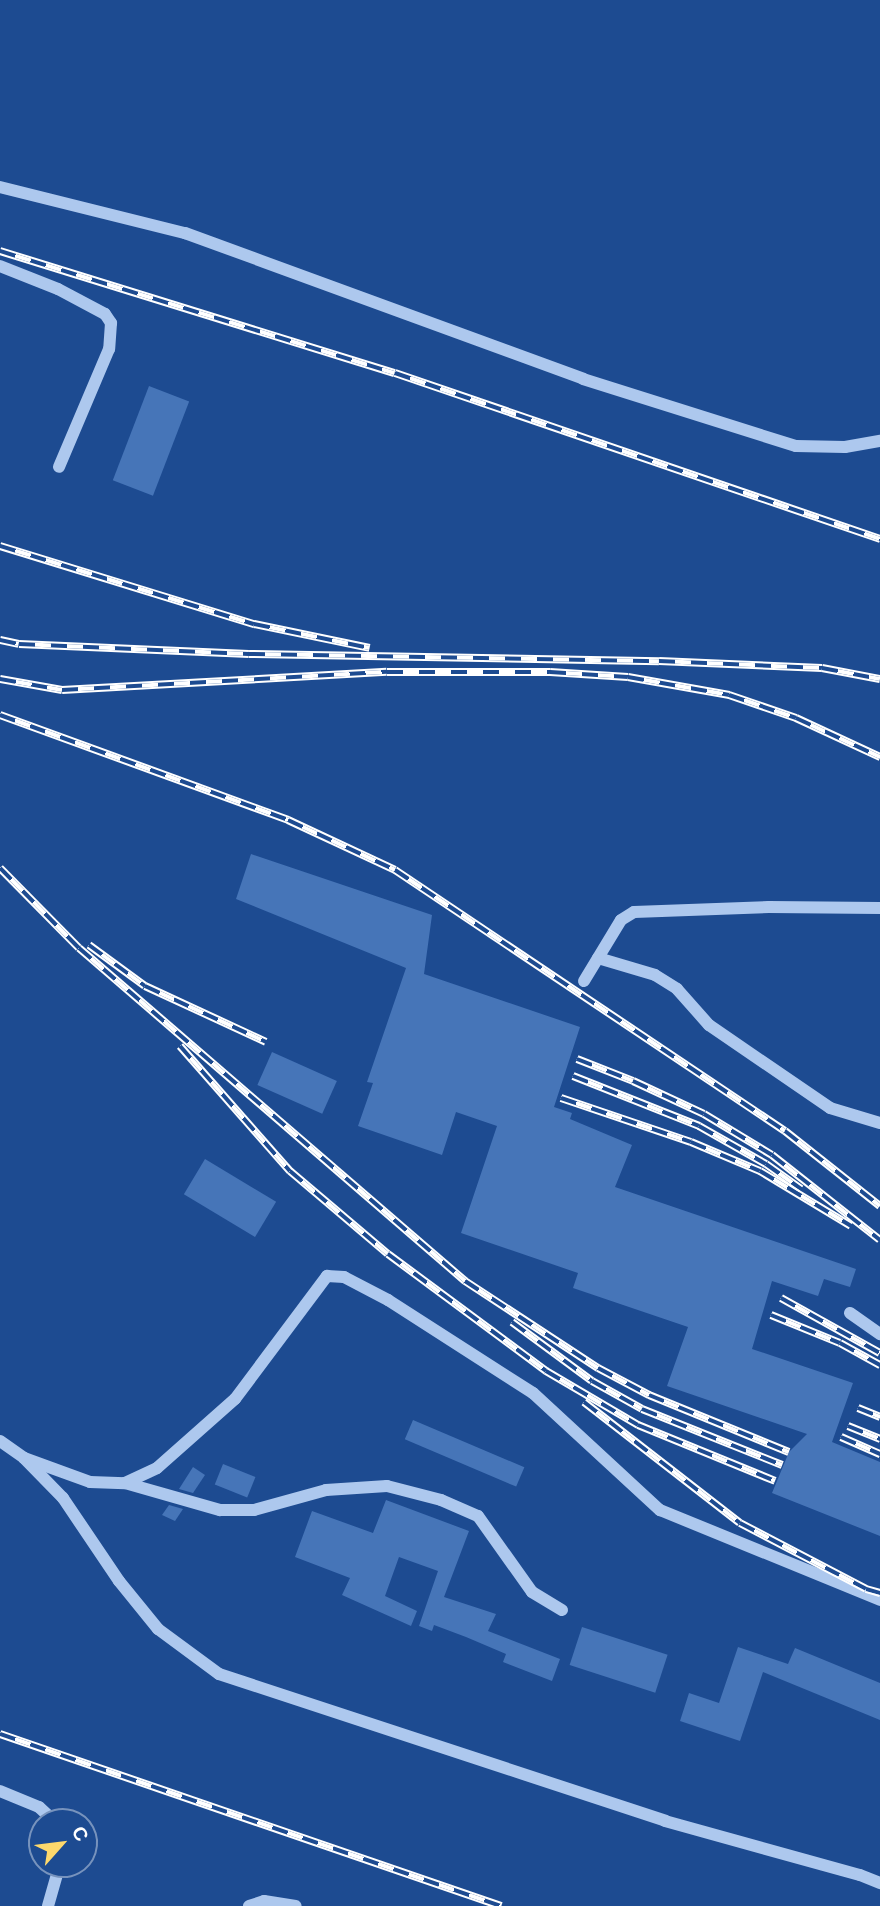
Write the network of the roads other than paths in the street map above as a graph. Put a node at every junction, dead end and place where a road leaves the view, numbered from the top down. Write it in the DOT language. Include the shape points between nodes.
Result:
graph roads {
  1 [pos="0,187"];
  2 [pos="0,266"];
  3 [pos="880,441"];
  4 [pos="59,467"];
  5 [pos="880,908"];
  6 [pos="598,958"];
  7 [pos="584,981"];
  8 [pos="880,1123"];
  9 [pos="849,1313"];
  10 [pos="880,1334"];
  11 [pos="0,1441"];
  12 [pos="24,1458"];
  13 [pos="125,1483"];
  14 [pos="880,1600"];
  15 [pos="562,1610"];
  16 [pos="0,1791"];
  17 [pos="40,1808"];
  18 [pos="56,1878"];
  19 [pos="880,1883"];
  20 [pos="48,1906"];
  21 [pos="249,1906"];
  22 [pos="296,1906"];
  1 -- 3 [label="street" via="185,233 583,379 796,446 845,447"];
  2 -- 4 [label="street" via="58,289 105,314 111,323 109,349"];
  5 -- 6 [label="street" via="634,912 621,920"];
  6 -- 7 [label="street"];
  6 -- 8 [label="street" via="655,975 677,989 709,1025 831,1108"];
  9 -- 10 [label="street"];
  11 -- 12 [label="street"];
  12 -- 13 [label="street" via="90,1482"];
  12 -- 19 [label="street" via="63,1498 158,1629 219,1674 665,1821"];
  13 -- 14 [label="street" via="157,1468 209,1424 258,1371 327,1276 344,1277 533,1393 660,1510"];
  13 -- 15 [label="street" via="220,1510 254,1510 326,1490 387,1486 440,1500 478,1516 532,1592"];
  16 -- 17 [label="street"];
  18 -- 20 [label="street"];
  21 -- 22 [label="street" via="264,1901"];
}
